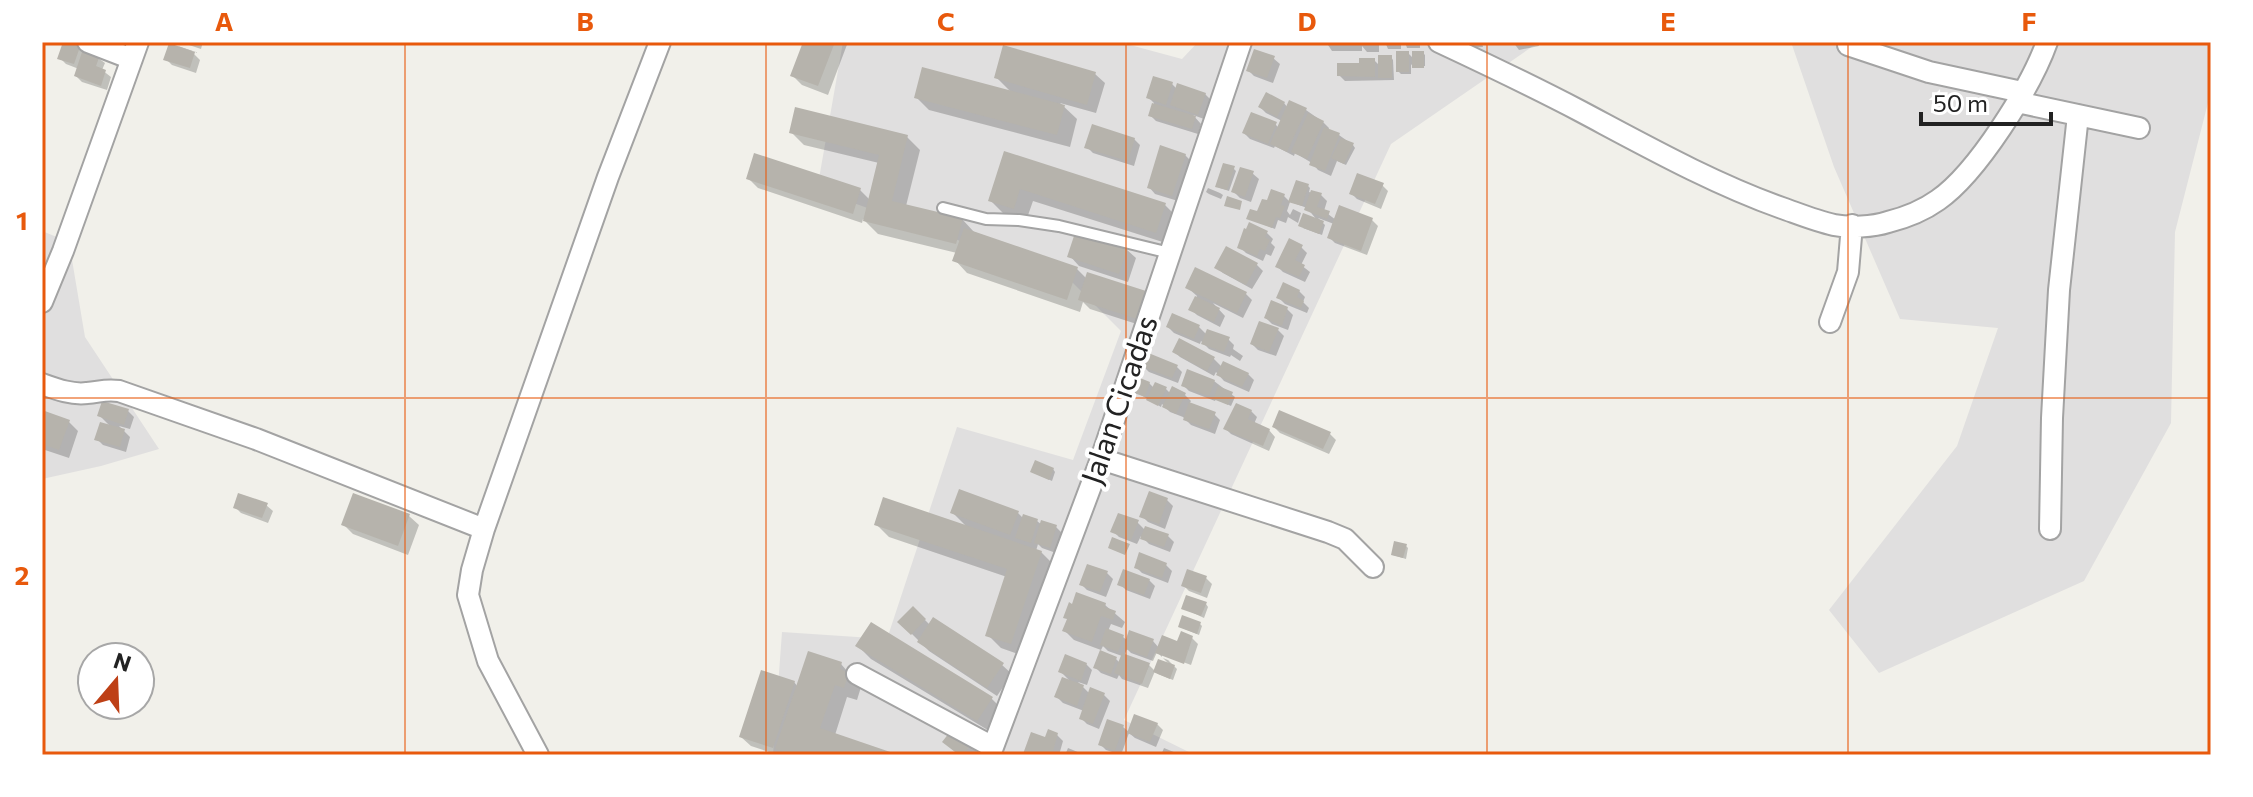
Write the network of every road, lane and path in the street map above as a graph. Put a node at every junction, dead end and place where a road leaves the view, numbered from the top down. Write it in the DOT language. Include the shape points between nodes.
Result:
graph roads {
  1 [pos="88,42"];
  2 [pos="660,42"];
  3 [pos="1241,42"];
  4 [pos="1439,42"];
  5 [pos="2047,42"];
  6 [pos="1848,45"];
  7 [pos="135,50"];
  8 [pos="2019,97"];
  9 [pos="2078,115"];
  10 [pos="2139,128"];
  11 [pos="943,208"];
  12 [pos="1852,225"];
  13 [pos="1170,253"];
  14 [pos="42,302"];
  15 [pos="1830,322"];
  16 [pos="42,384"];
  17 [pos="1101,459"];
  18 [pos="484,529"];
  19 [pos="2050,529"];
  20 [pos="1373,567"];
  21 [pos="857,674"];
  22 [pos="992,751"];
  23 [pos="538,755"];
  1 -- 7 [label="street"];
  2 -- 18 [label="street"];
  3 -- 13 [label="street, Jalan Cicadas"];
  4 -- 12 [label="street" via="1749,196 1836,225"];
  5 -- 8 [label="street"];
  6 -- 8 [label="street"];
  7 -- 14 [label="street"];
  8 -- 9 [label="street"];
  8 -- 12 [label="street" via="1972,168 1938,200 1886,223"];
  9 -- 10 [label="street"];
  9 -- 19 [label="street" via="2059,290"];
  11 -- 13 [label="lane" via="986,219 1059,226"];
  12 -- 15 [label="street" via="1848,272"];
  13 -- 17 [label="street, Jalan Cicadas"];
  16 -- 18 [label="street" via="86,394 119,391"];
  17 -- 20 [label="street" via="1328,532 1345,539"];
  17 -- 22 [label="street, Jalan Cicadas"];
  18 -- 23 [label="street" via="468,595 488,661"];
  21 -- 22 [label="street"];
}
